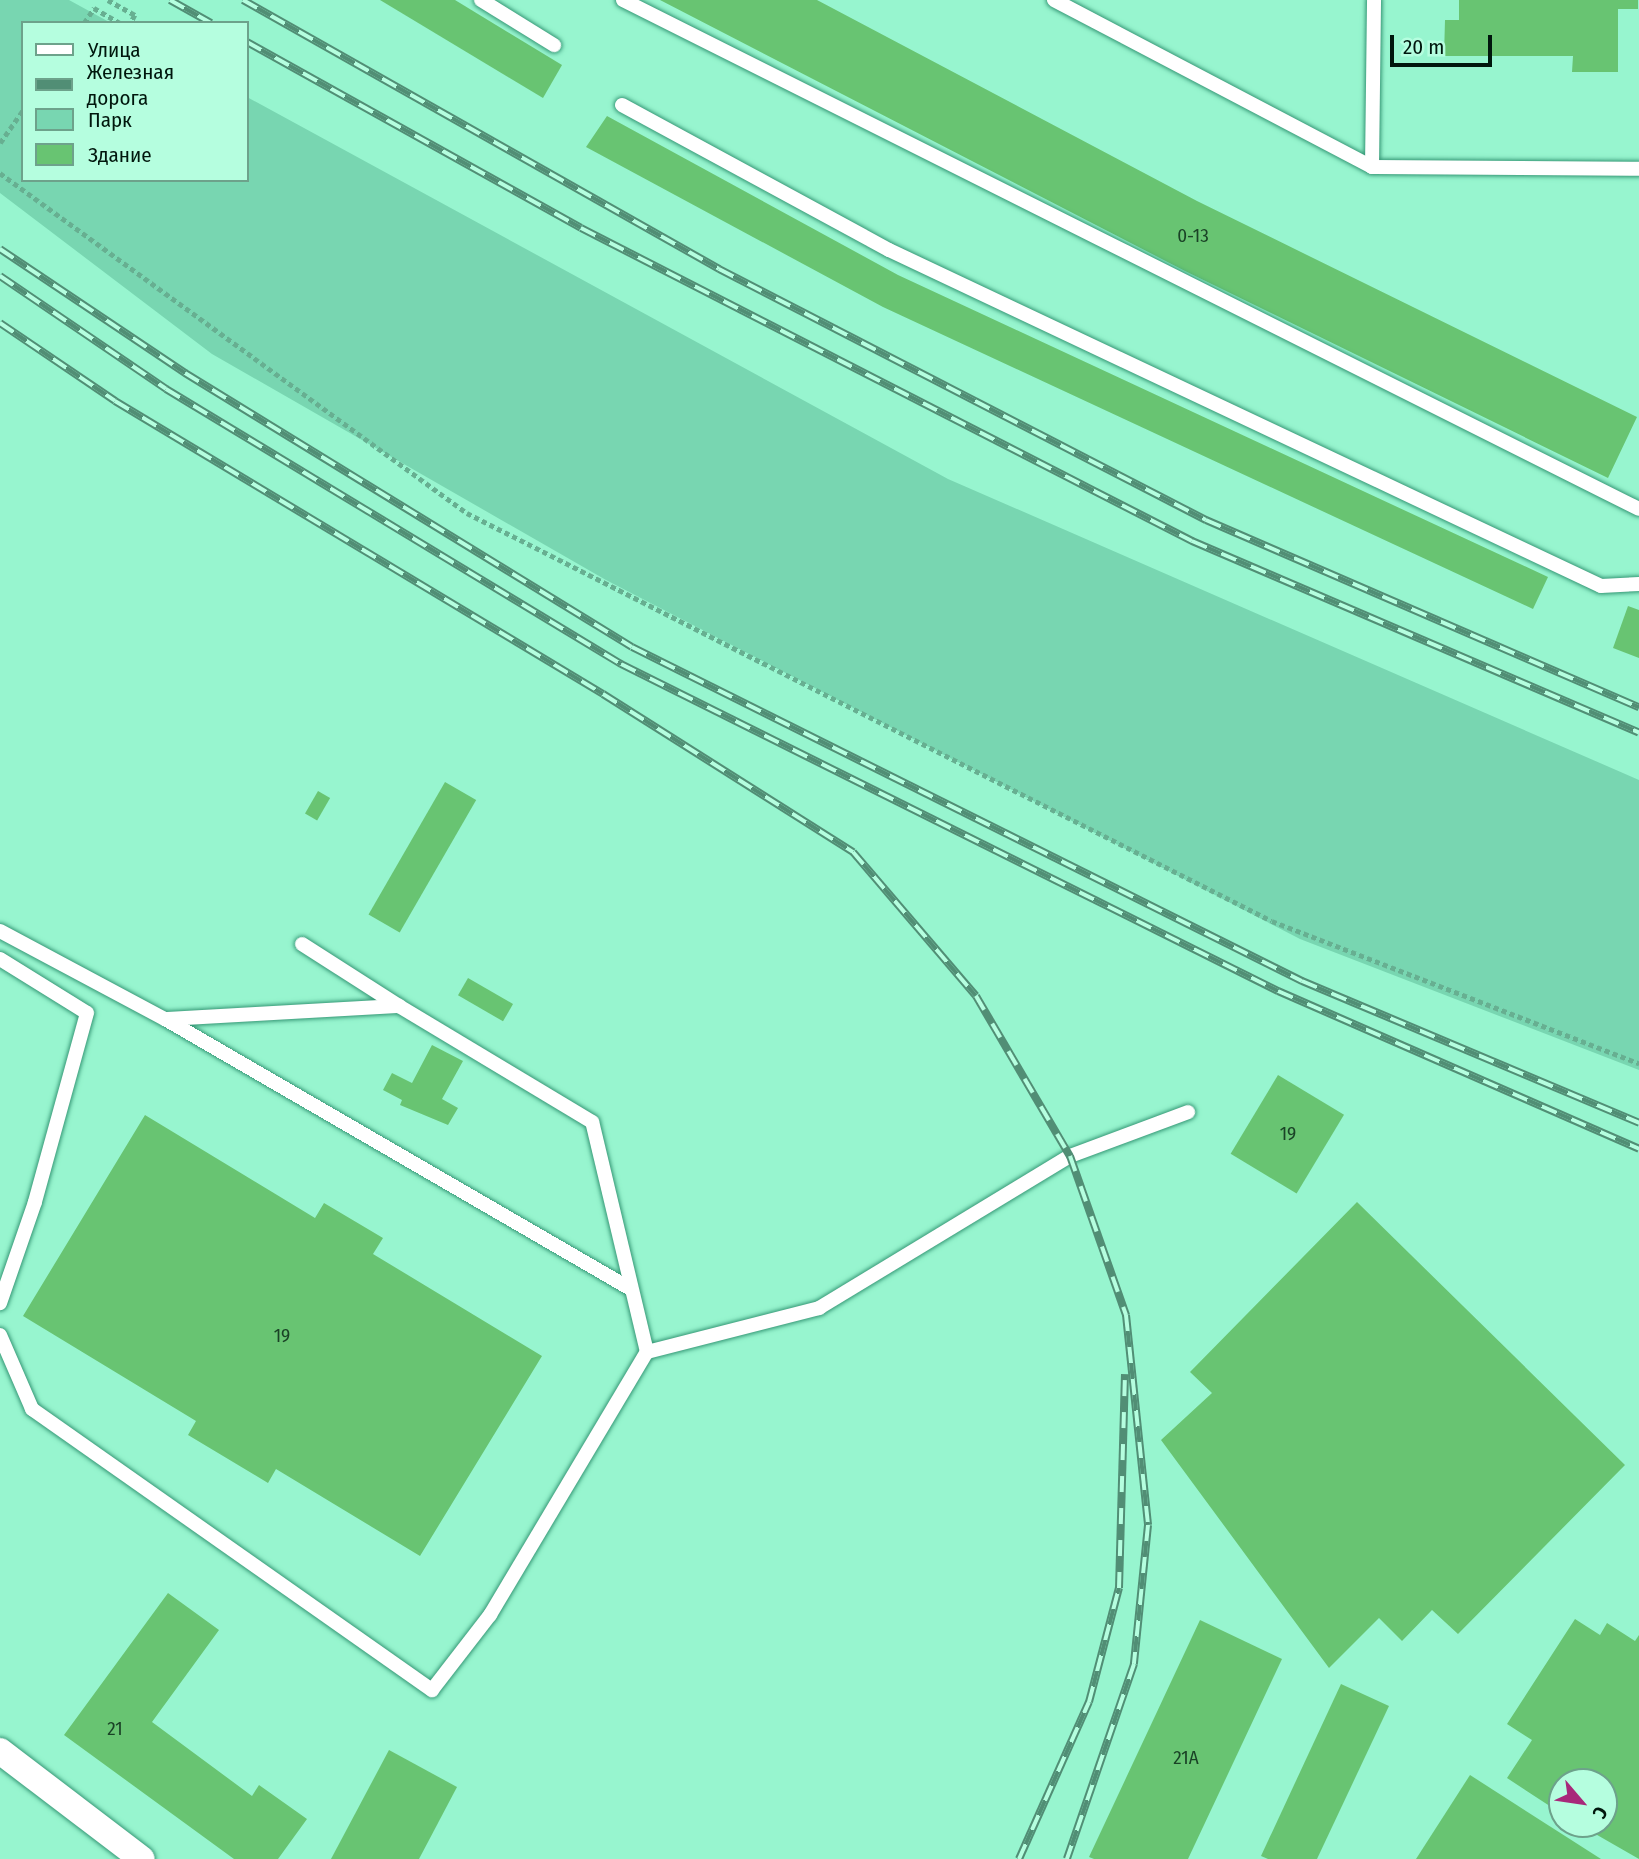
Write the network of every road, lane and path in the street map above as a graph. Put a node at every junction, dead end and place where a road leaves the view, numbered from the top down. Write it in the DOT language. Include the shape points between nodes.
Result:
graph roads {
  1 [pos="108,0"];
  2 [pos="481,0"];
  3 [pos="623,0"];
  4 [pos="1054,0"];
  5 [pos="1374,0"];
  6 [pos="84,21"];
  7 [pos="117,21"];
  8 [pos="132,21"];
  9 [pos="554,45"];
  10 [pos="622,105"];
  11 [pos="21,113"];
  12 [pos="0,143"];
  13 [pos="1372,167"];
  14 [pos="1639,169"];
  15 [pos="0,173"];
  16 [pos="1639,509"];
  17 [pos="1639,584"];
  18 [pos="0,931"];
  19 [pos="302,944"];
  20 [pos="0,959"];
  21 [pos="399,1006"];
  22 [pos="165,1019"];
  23 [pos="1639,1063"];
  24 [pos="1188,1112"];
  25 [pos="629,1288"];
  26 [pos="0,1303"];
  27 [pos="0,1335"];
  28 [pos="647,1352"];
  29 [pos="0,1751"];
  30 [pos="142,1859"];
  1 -- 8 [label="path" via="135,15"];
  2 -- 9 [label="lane"];
  3 -- 16 [label="lane"];
  4 -- 13 [label="lane"];
  5 -- 13 [label="lane"];
  6 -- 7 [label="path" via="94,8"];
  10 -- 17 [label="lane" via="889,250 1601,586"];
  11 -- 12 [label="path"];
  13 -- 14 [label="lane"];
  15 -- 23 [label="path" via="467,513 1272,921"];
  18 -- 22 [label="lane"];
  19 -- 21 [label="lane"];
  20 -- 26 [label="lane" via="87,1013 35,1202"];
  21 -- 22 [label="lane"];
  21 -- 25 [label="lane" via="592,1122"];
  22 -- 25 [label="lane"];
  24 -- 28 [label="lane" via="1070,1156 820,1308"];
  25 -- 28 [label="lane"];
  27 -- 28 [label="lane" via="32,1409 432,1690 490,1615"];
  29 -- 30 [label="street"];
}
